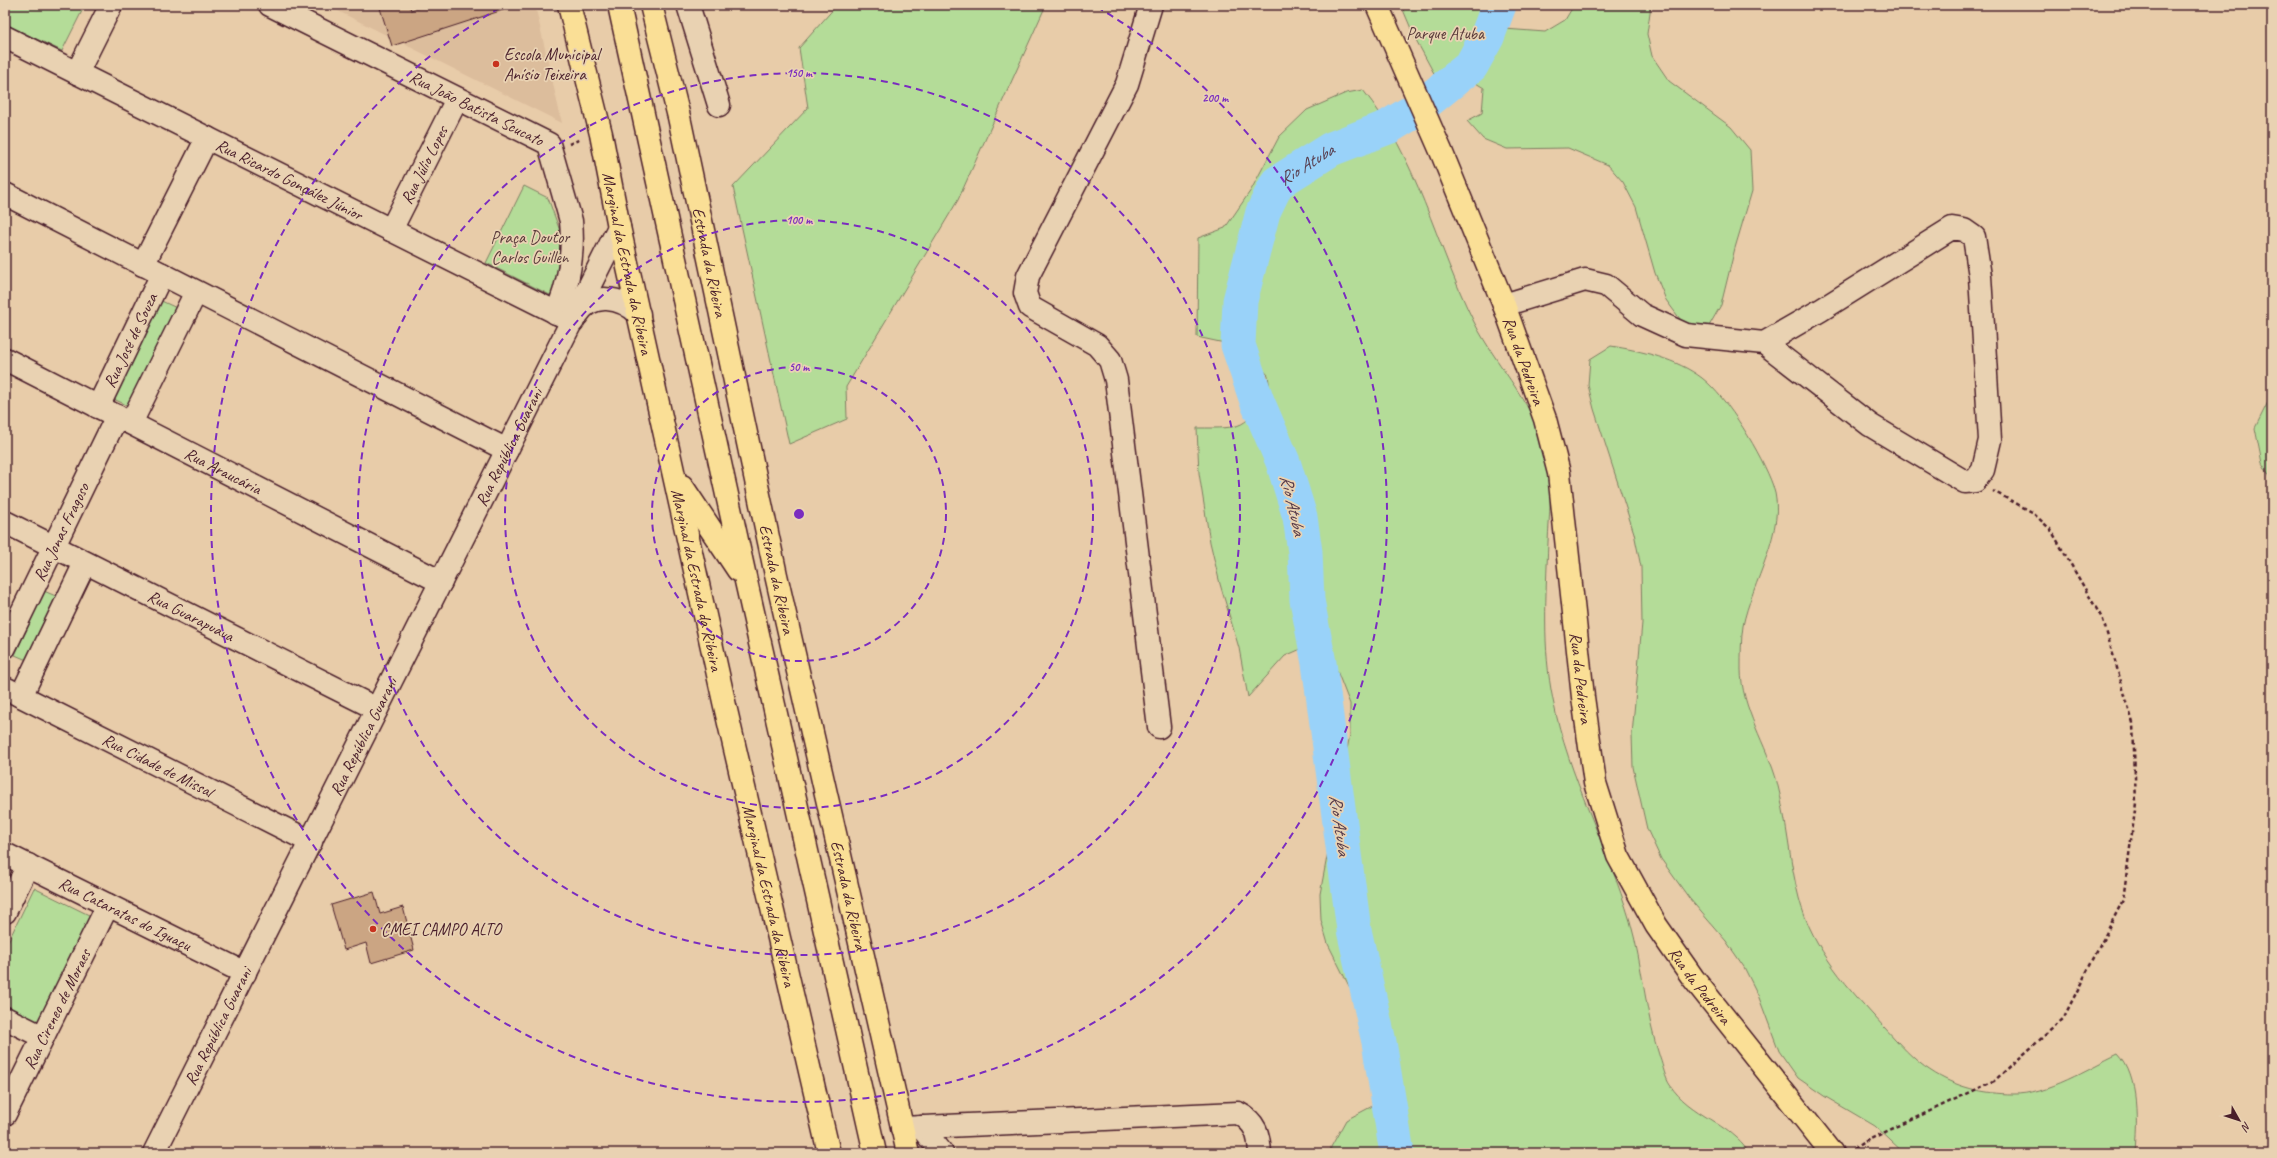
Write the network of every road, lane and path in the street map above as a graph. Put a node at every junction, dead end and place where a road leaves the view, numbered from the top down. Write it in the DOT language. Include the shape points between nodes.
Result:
graph roads {
  1 [pos="111,5"];
  2 [pos="270,5"];
  3 [pos="569,5"];
  4 [pos="620,5"];
  5 [pos="651,5"];
  6 [pos="688,5"];
  7 [pos="1151,5"];
  8 [pos="1377,5"];
  9 [pos="5,37"];
  10 [pos="77,73"];
  11 [pos="457,99"];
  12 [pos="719,105"];
  13 [pos="585,137"];
  14 [pos="207,138"];
  15 [pos="566,146"];
  16 [pos="5,194"];
  17 [pos="619,227"];
  18 [pos="391,230"];
  19 [pos="153,269"];
  20 [pos="196,292"];
  21 [pos="1504,305"];
  22 [pos="639,314"];
  23 [pos="565,317"];
  24 [pos="1764,342"];
  25 [pos="5,359"];
  26 [pos="115,415"];
  27 [pos="507,450"];
  28 [pos="675,476"];
  29 [pos="1975,481"];
  30 [pos="5,522"];
  31 [pos="54,547"];
  32 [pos="85,563"];
  33 [pos="746,581"];
  34 [pos="441,582"];
  35 [pos="5,647"];
  36 [pos="13,692"];
  37 [pos="377,709"];
  38 [pos="1159,727"];
  39 [pos="311,842"];
  40 [pos="5,854"];
  41 [pos="28,865"];
  42 [pos="108,905"];
  43 [pos="5,912"];
  44 [pos="245,973"];
  45 [pos="5,1018"];
  46 [pos="43,1037"];
  47 [pos="5,1114"];
  48 [pos="912,1127"];
  49 [pos="154,1153"];
  50 [pos="829,1153"];
  51 [pos="875,1153"];
  52 [pos="908,1153"];
  53 [pos="942,1153"];
  54 [pos="1260,1153"];
  55 [pos="1832,1153"];
  56 [pos="1847,1153"];
  1 -- 10 [label="street"];
  2 -- 11 [label="street, Rua João Batista Scucato"];
  3 -- 17 [label="main road, Marginal da Estrada da Ribeira" via="601,134"];
  4 -- 33 [label="main road, Estrada da Ribeira"];
  5 -- 48 [label="main road, Estrada da Ribeira" via="679,117 776,575"];
  6 -- 12 [label="street"];
  7 -- 38 [label="street" via="1127,84 1028,276 1025,293 1030,307 1097,345 1110,360 1116,380"];
  8 -- 21 [label="main road, Rua da Pedreira" via="1441,151"];
  9 -- 10 [label="street, Rua Ricardo Gonçález Júnior"];
  10 -- 14 [label="street, Rua Ricardo Gonçález Júnior"];
  11 -- 18 [label="street, Rua Júlio Lopes"];
  11 -- 23 [label="street, Rua João Batista Scucato" via="549,144 571,220"];
  13 -- 15 [label="path"];
  14 -- 18 [label="street, Rua Ricardo Gonçález Júnior"];
  14 -- 19 [label="street, Rua José de Souza"];
  16 -- 19 [label="street"];
  17 -- 22 [label="main road, Marginal da Estrada da Ribeira"];
  17 -- 23 [label="street, Rua República Guarani"];
  18 -- 23 [label="street, Rua Ricardo Gonçález Júnior"];
  19 -- 20 [label="street"];
  19 -- 26 [label="street, Rua José de Souza"];
  20 -- 26 [label="street, Rua Jonas Fragoso"];
  20 -- 27 [label="street"];
  21 -- 24 [label="street" via="1585,280 1606,285 1642,315 1686,335"];
  21 -- 55 [label="main road, Rua da Pedreira" via="1545,419 1559,473 1582,689 1595,783 1618,856 1656,925 1689,972"];
  22 -- 23 [label="street, Rua República Guarani" via="629,304 617,299 603,299"];
  22 -- 28 [label="main road, Marginal da Estrada da Ribeira"];
  23 -- 27 [label="street, Rua República Guarani"];
  24 -- 29 [label="street" via="1870,425 1965,482"];
  24 -- 29 [label="street" via="1821,310 1952,228 1964,230 1974,237 1980,276 1990,440 1983,470"];
  25 -- 26 [label="street, Rua Araucária"];
  26 -- 31 [label="street, Rua Jonas Fragoso"];
  26 -- 34 [label="street, Rua Araucária"];
  27 -- 34 [label="street, Rua República Guarani"];
  28 -- 33 [label="main road"];
  28 -- 50 [label="main road, Marginal da Estrada da Ribeira" via="725,706"];
  29 -- 56 [label="path" via="2032,512 2051,530 2103,620 2133,724 2136,803 2123,900 2063,1019 1994,1081 1864,1142"];
  30 -- 31 [label="street, Rua Guarapuava"];
  31 -- 32 [label="street, Rua Guarapuava"];
  31 -- 35 [label="street, Rua Jonas Fragoso"];
  32 -- 36 [label="street, Rua Jonas Fragoso"];
  32 -- 37 [label="street, Rua Guarapuava"];
  33 -- 51 [label="main road, Estrada da Ribeira"];
  34 -- 37 [label="street, Rua República Guarani"];
  36 -- 39 [label="street, Rua Cidade de Missal"];
  37 -- 39 [label="street, Rua República Guarani"];
  39 -- 44 [label="street, Rua República Guarani"];
  40 -- 41 [label="street, Rua Cataratas do Iguaçu"];
  41 -- 42 [label="street, Rua Cataratas do Iguaçu"];
  41 -- 43 [label="street"];
  42 -- 44 [label="street, Rua Cataratas do Iguaçu"];
  42 -- 46 [label="street, Rua Cireneo de Moraes"];
  44 -- 49 [label="street, Rua República Guarani"];
  45 -- 46 [label="street"];
  46 -- 47 [label="street, Rua Cireneo de Moraes"];
  48 -- 52 [label="main road, Estrada da Ribeira"];
  48 -- 53 [label="street"];
  48 -- 54 [label="street" via="1238,1113 1246,1117 1256,1130"];
}
